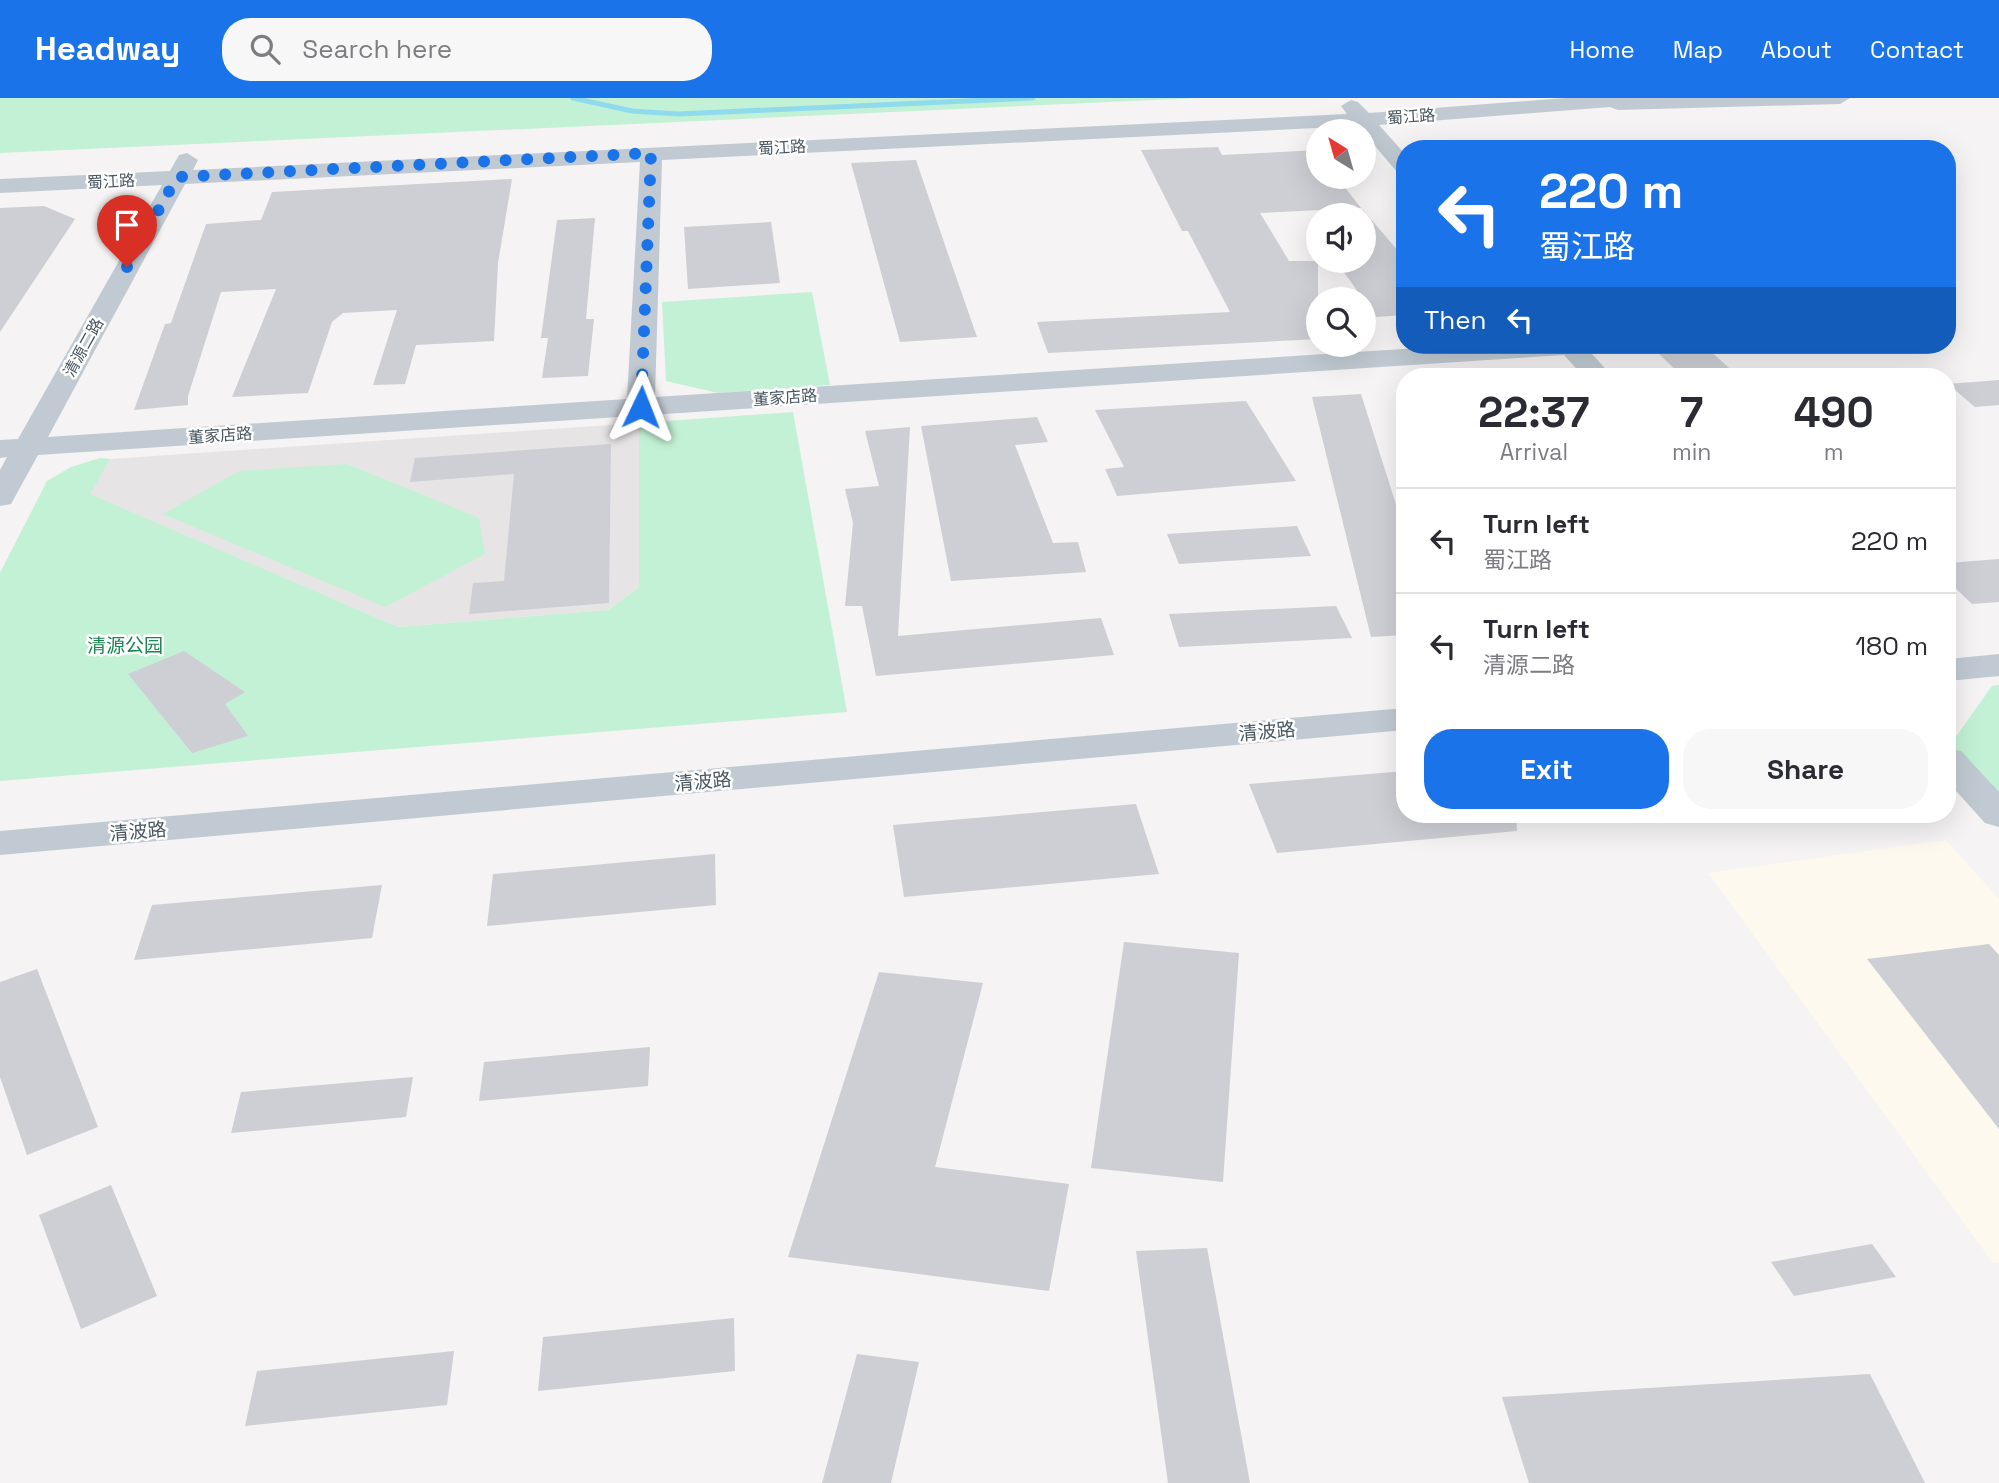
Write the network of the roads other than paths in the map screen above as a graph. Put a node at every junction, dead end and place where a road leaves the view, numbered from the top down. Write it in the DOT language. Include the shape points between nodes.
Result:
graph roads {
  1 [pos="1498,98"];
  2 [pos="1644,98"];
  3 [pos="1840,98"];
  4 [pos="1563,105"];
  5 [pos="1356,113"];
  6 [pos="651,153"];
  7 [pos="1396,157"];
  8 [pos="0,169"];
  9 [pos="182,169"];
  10 [pos="0,186"];
  11 [pos="1435,354"];
  12 [pos="1578,354"];
  13 [pos="1591,368"];
  14 [pos="641,407"];
  15 [pos="14,448"];
  16 [pos="0,497"];
  17 [pos="1999,665"];
  18 [pos="1956,669"];
  19 [pos="1396,720"];
  20 [pos="1956,768"];
  21 [pos="1999,815"];
  22 [pos="0,843"];
  1 -- 5 [label="street, 蜀江路"];
  2 -- 4 [label="street, 蜀江路"];
  3 -- 4 [label="street, 蜀江路"];
  4 -- 5 [label="street, 蜀江路"];
  5 -- 6 [label="street, 蜀江路"];
  5 -- 7 [label="street"];
  5 -- 9 [label="street, 蜀江路"];
  6 -- 9 [label="street, 蜀江路"];
  6 -- 14 [label="street"];
  8 -- 9 [label="street, 蜀江路"];
  9 -- 10 [label="street, 蜀江路"];
  9 -- 15 [label="street, 清源二路"];
  11 -- 14 [label="street, 董家店路"];
  12 -- 13 [label="street"];
  14 -- 15 [label="street, 董家店路"];
  15 -- 16 [label="street, 清源二路"];
  17 -- 18 [label="street"];
  19 -- 22 [label="street, 清波路"];
  20 -- 21 [label="street"];
}
